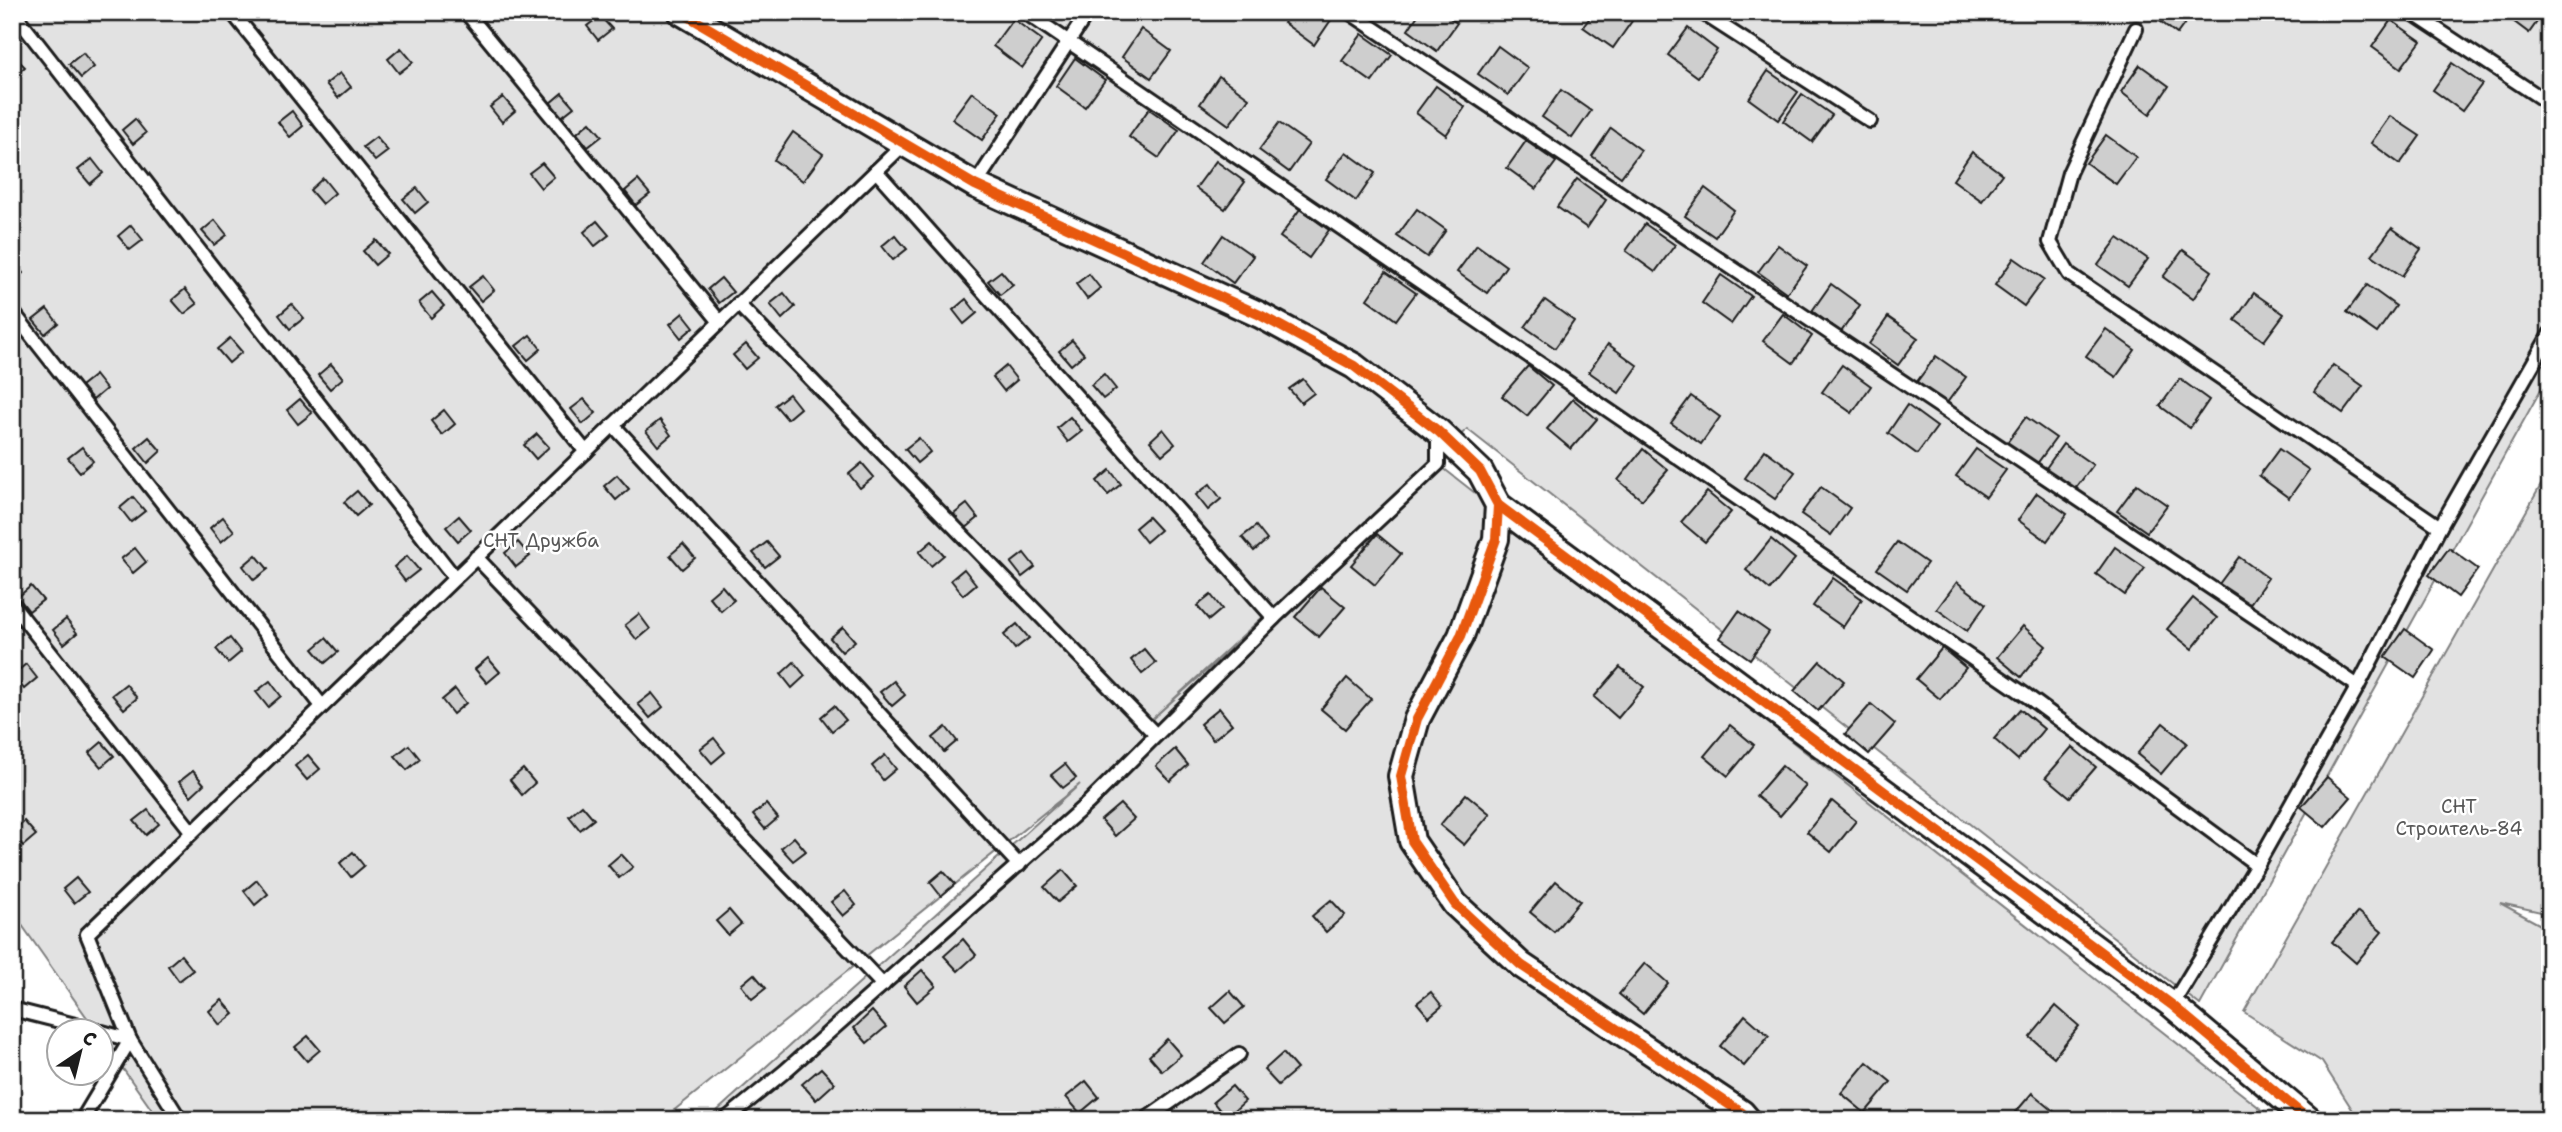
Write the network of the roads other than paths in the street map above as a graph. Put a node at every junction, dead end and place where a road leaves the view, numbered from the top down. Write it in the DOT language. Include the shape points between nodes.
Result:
graph roads {
  1 [pos="13,12"];
  2 [pos="232,12"];
  3 [pos="466,12"];
  4 [pos="681,12"];
  5 [pos="1025,12"];
  6 [pos="1088,12"];
  7 [pos="1349,12"];
  8 [pos="1701,12"];
  9 [pos="2411,12"];
  10 [pos="2136,29"];
  11 [pos="1069,42"];
  12 [pos="2550,104"];
  13 [pos="1870,121"];
  14 [pos="903,145"];
  15 [pos="876,171"];
  16 [pos="975,185"];
  17 [pos="738,304"];
  18 [pos="12,311"];
  19 [pos="720,321"];
  20 [pos="2550,334"];
  21 [pos="613,425"];
  22 [pos="1438,431"];
  23 [pos="586,452"];
  24 [pos="1498,505"];
  25 [pos="2440,527"];
  26 [pos="476,557"];
  27 [pos="455,578"];
  28 [pos="12,604"];
  29 [pos="1275,618"];
  30 [pos="2358,686"];
  31 [pos="323,706"];
  32 [pos="1156,735"];
  33 [pos="192,832"];
  34 [pos="1019,865"];
  35 [pos="2257,865"];
  36 [pos="883,985"];
  37 [pos="2172,1005"];
  38 [pos="12,1009"];
  39 [pos="46,1018"];
  40 [pos="116,1036"];
  41 [pos="130,1040"];
  42 [pos="1239,1054"];
  43 [pos="82,1120"];
  44 [pos="180,1120"];
  45 [pos="725,1120"];
  46 [pos="1145,1120"];
  47 [pos="1748,1120"];
  48 [pos="2309,1120"];
  1 -- 27 [label="lane"];
  2 -- 23 [label="lane"];
  3 -- 19 [label="lane"];
  4 -- 14 [label="street"];
  5 -- 11 [label="lane"];
  6 -- 11 [label="lane"];
  7 -- 30 [label="lane"];
  8 -- 13 [label="lane"];
  9 -- 12 [label="lane"];
  10 -- 25 [label="lane" via="2069,173 2050,242 2068,274"];
  11 -- 16 [label="lane"];
  11 -- 35 [label="lane" via="2027,696"];
  14 -- 15 [label="lane"];
  14 -- 16 [label="street"];
  15 -- 17 [label="lane"];
  15 -- 29 [label="lane"];
  16 -- 22 [label="street" via="1260,316 1354,366"];
  17 -- 19 [label="lane"];
  17 -- 32 [label="lane"];
  18 -- 31 [label="lane"];
  19 -- 21 [label="lane"];
  20 -- 25 [label="lane"];
  21 -- 23 [label="lane"];
  21 -- 34 [label="lane"];
  22 -- 24 [label="street" via="1480,471"];
  22 -- 29 [label="lane" via="1438,464"];
  23 -- 26 [label="lane"];
  24 -- 37 [label="street"];
  24 -- 47 [label="street" via="1492,551 1461,636 1417,719 1401,776 1412,841 1455,904 1521,965"];
  25 -- 30 [label="lane"];
  26 -- 27 [label="lane"];
  26 -- 36 [label="lane"];
  27 -- 31 [label="lane"];
  28 -- 33 [label="lane"];
  29 -- 32 [label="lane"];
  30 -- 35 [label="lane"];
  31 -- 33 [label="lane"];
  32 -- 34 [label="lane"];
  33 -- 41 [label="lane" via="87,934"];
  34 -- 36 [label="lane"];
  35 -- 37 [label="lane"];
  36 -- 45 [label="lane"];
  37 -- 48 [label="street"];
  38 -- 39 [label="lane"];
  40 -- 41 [label="lane"];
  41 -- 43 [label="lane"];
  41 -- 44 [label="lane"];
  42 -- 46 [label="lane"];
}
